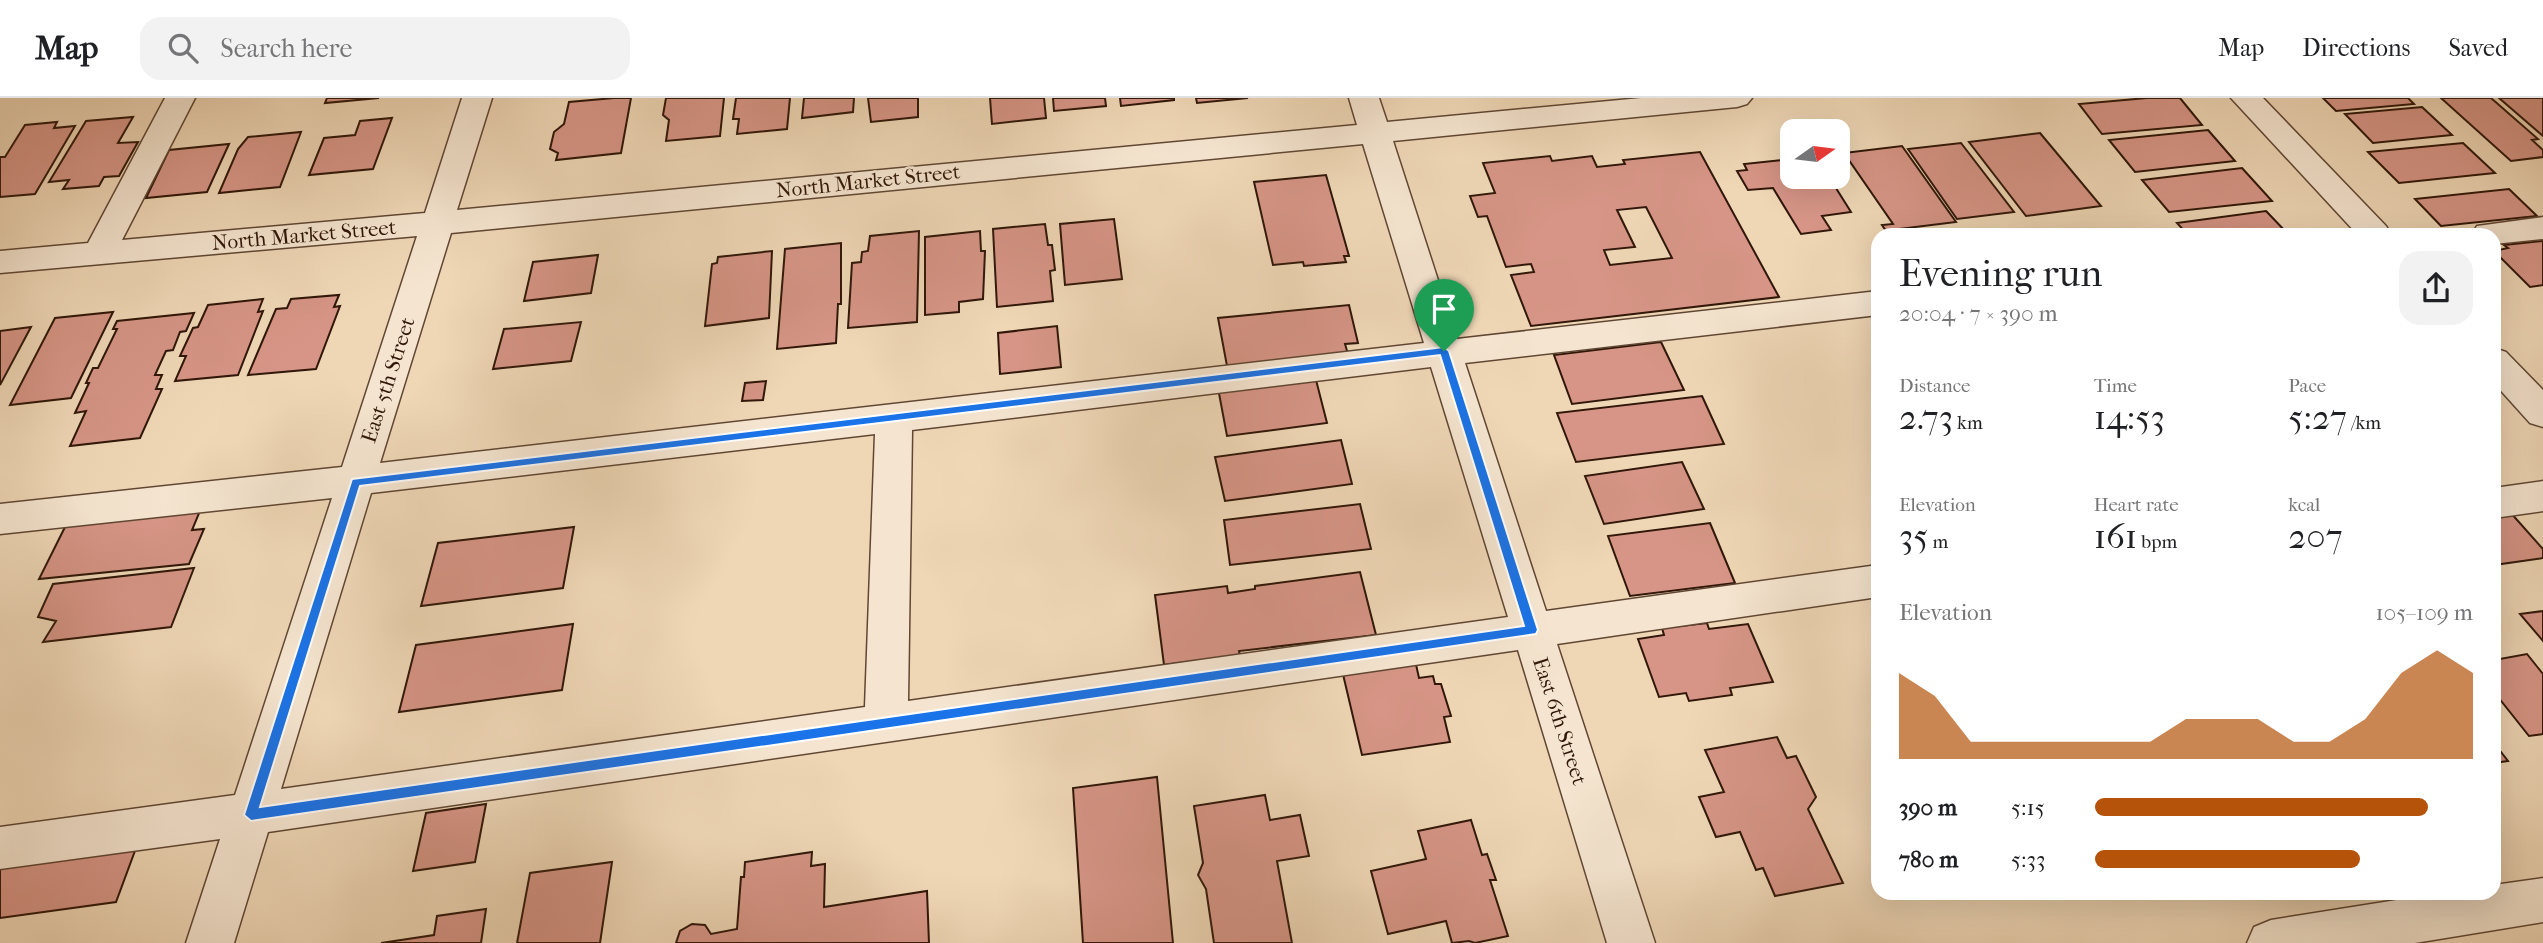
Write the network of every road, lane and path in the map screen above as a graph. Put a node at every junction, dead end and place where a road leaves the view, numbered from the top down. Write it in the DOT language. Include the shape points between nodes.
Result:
graph roads {
  1 [pos="180,98"];
  2 [pos="477,98"];
  3 [pos="1737,98"];
  4 [pos="2246,98"];
  5 [pos="1369,115"];
  6 [pos="438,223"];
  7 [pos="2369,228"];
  8 [pos="2543,228"];
  9 [pos="2501,233"];
  10 [pos="99,253"];
  11 [pos="0,262"];
  12 [pos="1871,304"];
  13 [pos="1444,351"];
  14 [pos="2501,368"];
  15 [pos="2543,413"];
  16 [pos="894,417"];
  17 [pos="356,482"];
  18 [pos="2543,496"];
  19 [pos="2501,502"];
  20 [pos="0,519"];
  21 [pos="1871,583"];
  22 [pos="1532,630"];
  23 [pos="886,723"];
  24 [pos="251,815"];
  25 [pos="0,848"];
  26 [pos="2543,900"];
  27 [pos="210,943"];
  28 [pos="1631,943"];
  29 [pos="2271,943"];
  1 -- 10 [label="street"];
  2 -- 6 [label="street, East 5th Street"];
  3 -- 5 [label="street, North Market Street"];
  4 -- 7 [label="street"];
  5 -- 6 [label="street, North Market Street"];
  5 -- 13 [label="street, East 6th Street"];
  6 -- 10 [label="street, North Market Street"];
  6 -- 17 [label="street, East 5th Street"];
  8 -- 9 [label="street"];
  10 -- 11 [label="street, North Market Street"];
  12 -- 13 [label="street"];
  13 -- 16 [label="street"];
  13 -- 22 [label="street, East 6th Street"];
  14 -- 15 [label="street"];
  16 -- 17 [label="street"];
  16 -- 23 [label="street"];
  17 -- 20 [label="street"];
  17 -- 24 [label="street, East 5th Street"];
  18 -- 19 [label="street"];
  21 -- 22 [label="street"];
  22 -- 23 [label="street"];
  22 -- 28 [label="street, East 6th Street"];
  23 -- 24 [label="street"];
  24 -- 25 [label="street"];
  24 -- 27 [label="street, East 5th Street"];
  26 -- 29 [label="street"];
}
